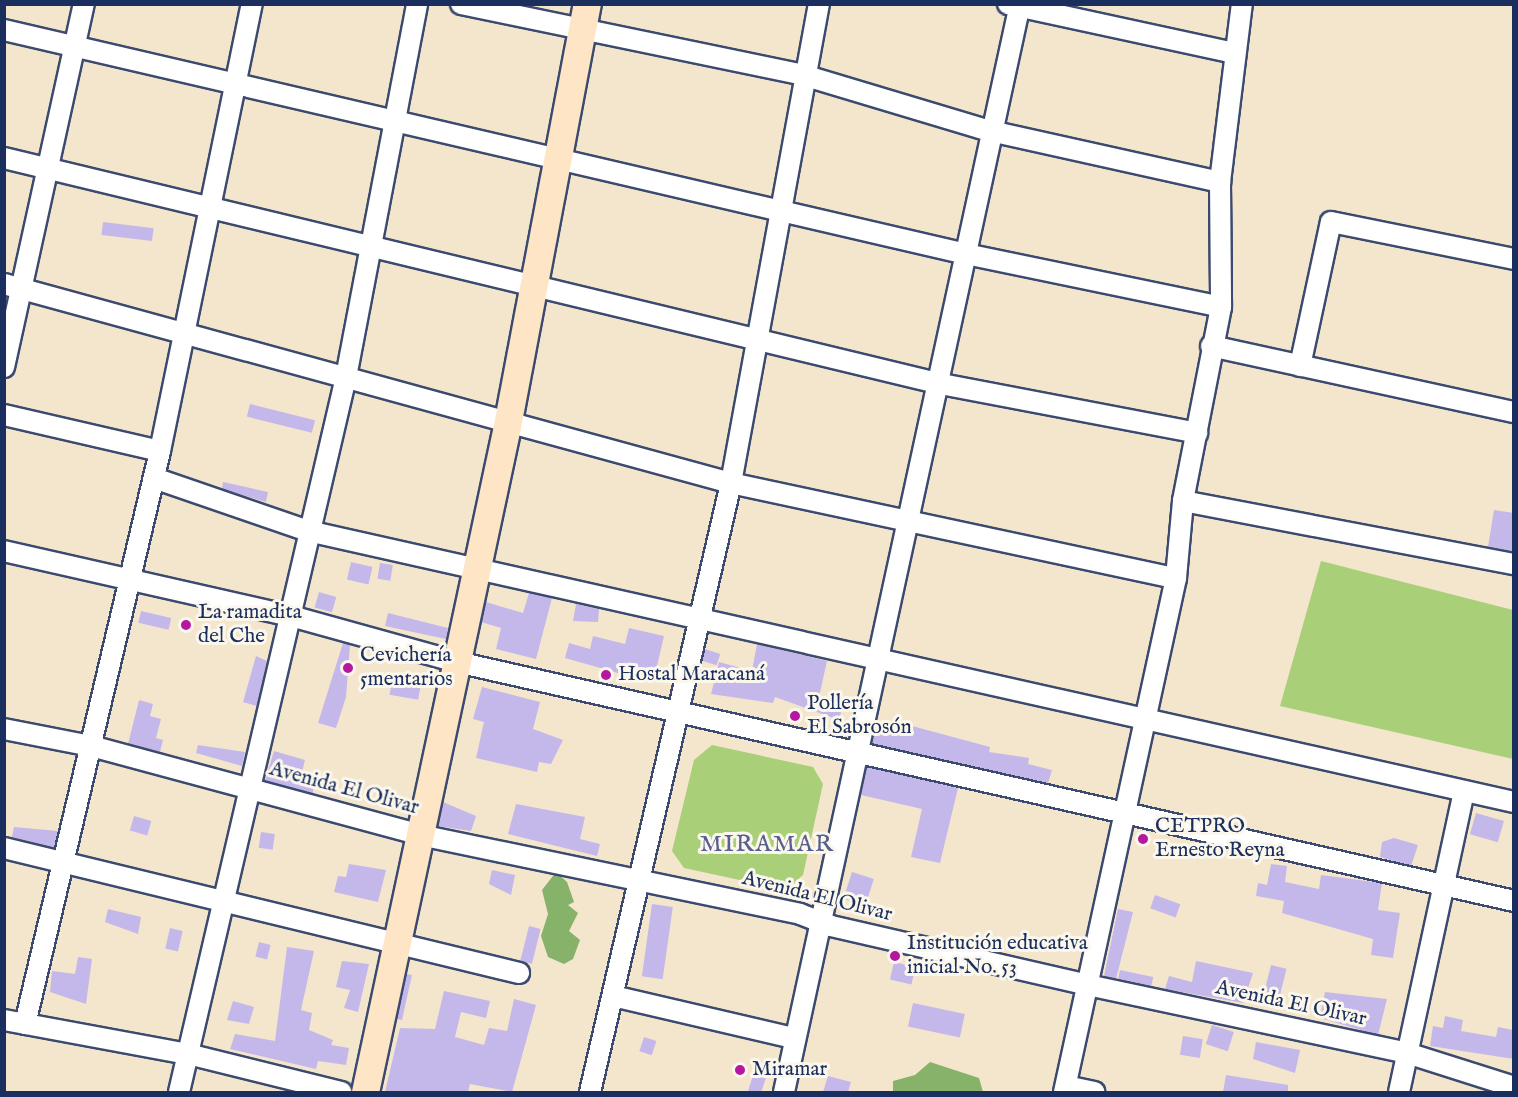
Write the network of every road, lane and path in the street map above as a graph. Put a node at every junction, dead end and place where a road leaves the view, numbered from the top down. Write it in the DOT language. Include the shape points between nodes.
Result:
graph roads {
  1 [pos="84,4"];
  2 [pos="252,4"];
  3 [pos="417,4"];
  4 [pos="461,4"];
  5 [pos="819,4"];
  6 [pos="1242,4"];
  7 [pos="1016,6"];
  8 [pos="584,17"];
  9 [pos="4,30"];
  10 [pos="76,48"];
  11 [pos="1234,53"];
  12 [pos="803,75"];
  13 [pos="234,82"];
  14 [pos="396,120"];
  15 [pos="990,132"];
  16 [pos="556,155"];
  17 [pos="4,158"];
  18 [pos="49,169"];
  19 [pos="1220,182"];
  20 [pos="208,208"];
  21 [pos="780,209"];
  22 [pos="371,249"];
  23 [pos="966,254"];
  24 [pos="1514,259"];
  25 [pos="531,285"];
  26 [pos="14,286"];
  27 [pos="1221,307"];
  28 [pos="185,332"];
  29 [pos="756,340"];
  30 [pos="1211,346"];
  31 [pos="1300,366"];
  32 [pos="4,368"];
  33 [pos="346,377"];
  34 [pos="941,384"];
  35 [pos="1514,412"];
  36 [pos="4,415"];
  37 [pos="507,426"];
  38 [pos="1197,433"];
  39 [pos="160,451"];
  40 [pos="154,478"];
  41 [pos="730,483"];
  42 [pos="1183,501"];
  43 [pos="909,523"];
  44 [pos="308,531"];
  45 [pos="4,551"];
  46 [pos="1514,564"];
  47 [pos="477,566"];
  48 [pos="1176,578"];
  49 [pos="130,584"];
  50 [pos="291,616"];
  51 [pos="698,618"];
  52 [pos="877,660"];
  53 [pos="457,662"];
  54 [pos="678,709"];
  55 [pos="1148,719"];
  56 [pos="4,729"];
  57 [pos="91,746"];
  58 [pos="856,752"];
  59 [pos="251,788"];
  60 [pos="1464,791"];
  61 [pos="1514,802"];
  62 [pos="1126,815"];
  63 [pos="420,835"];
  64 [pos="4,848"];
  65 [pos="64,862"];
  66 [pos="641,881"];
  67 [pos="1444,882"];
  68 [pos="1514,901"];
  69 [pos="224,902"];
  70 [pos="820,922"];
  71 [pos="397,945"];
  72 [pos="519,973"];
  73 [pos="1088,985"];
  74 [pos="613,996"];
  75 [pos="4,1020"];
  76 [pos="25,1024"];
  77 [pos="794,1038"];
  78 [pos="1407,1053"];
  79 [pos="188,1054"];
  80 [pos="1514,1087"];
  81 [pos="1065,1089"];
  82 [pos="179,1092"];
  83 [pos="341,1092"];
  84 [pos="365,1092"];
  85 [pos="590,1092"];
  86 [pos="784,1092"];
  87 [pos="1094,1092"];
  88 [pos="1399,1092"];
  1 -- 10 [label="street"];
  2 -- 13 [label="street"];
  3 -- 14 [label="street"];
  4 -- 8 [label="street"];
  5 -- 12 [label="street"];
  6 -- 11 [label="street"];
  7 -- 11 [label="street"];
  7 -- 15 [label="street"];
  8 -- 12 [label="street"];
  8 -- 16 [label="street"];
  9 -- 10 [label="street"];
  10 -- 13 [label="street"];
  10 -- 18 [label="street"];
  11 -- 19 [label="street"];
  12 -- 15 [label="street"];
  12 -- 21 [label="street"];
  13 -- 14 [label="street"];
  13 -- 20 [label="street"];
  14 -- 16 [label="street"];
  14 -- 22 [label="street"];
  15 -- 19 [label="street"];
  15 -- 23 [label="street"];
  16 -- 21 [label="street"];
  16 -- 25 [label="street"];
  17 -- 18 [label="street"];
  18 -- 20 [label="street"];
  18 -- 26 [label="street"];
  19 -- 27 [label="street"];
  20 -- 22 [label="street"];
  20 -- 28 [label="street"];
  21 -- 23 [label="street"];
  21 -- 29 [label="street"];
  22 -- 25 [label="street"];
  22 -- 33 [label="street"];
  23 -- 27 [label="street"];
  23 -- 34 [label="street"];
  24 -- 31 [label="street" via="1331,222"];
  25 -- 29 [label="street"];
  25 -- 37 [label="street"];
  26 -- 28 [label="street"];
  26 -- 32 [label="street"];
  27 -- 30 [label="street"];
  28 -- 33 [label="street"];
  28 -- 39 [label="street"];
  29 -- 34 [label="street"];
  29 -- 41 [label="street"];
  30 -- 31 [label="street"];
  30 -- 38 [label="street"];
  31 -- 35 [label="street"];
  33 -- 37 [label="street"];
  33 -- 44 [label="street"];
  34 -- 38 [label="street"];
  34 -- 43 [label="street"];
  36 -- 39 [label="street"];
  37 -- 41 [label="street"];
  37 -- 47 [label="street"];
  38 -- 42 [label="street"];
  39 -- 40 [label="street"];
  40 -- 44 [label="street"];
  40 -- 49 [label="street"];
  41 -- 43 [label="street"];
  41 -- 51 [label="street"];
  42 -- 46 [label="street"];
  42 -- 48 [label="street"];
  43 -- 48 [label="street"];
  43 -- 52 [label="street"];
  44 -- 47 [label="street"];
  44 -- 50 [label="street"];
  45 -- 49 [label="street"];
  47 -- 51 [label="street"];
  47 -- 53 [label="street"];
  48 -- 55 [label="street"];
  49 -- 50 [label="street"];
  49 -- 57 [label="street"];
  50 -- 53 [label="street"];
  50 -- 59 [label="street"];
  51 -- 52 [label="street"];
  51 -- 54 [label="street"];
  52 -- 55 [label="street"];
  52 -- 58 [label="street"];
  53 -- 54 [label="street"];
  53 -- 63 [label="street"];
  54 -- 58 [label="street"];
  54 -- 66 [label="street"];
  55 -- 60 [label="street"];
  55 -- 62 [label="street"];
  56 -- 57 [label="street, Avenida El Olivar"];
  57 -- 59 [label="street, Avenida El Olivar"];
  57 -- 65 [label="street"];
  58 -- 62 [label="street"];
  58 -- 70 [label="street"];
  59 -- 63 [label="street, Avenida El Olivar"];
  59 -- 69 [label="street"];
  60 -- 61 [label="street"];
  60 -- 67 [label="street"];
  62 -- 67 [label="street"];
  62 -- 73 [label="street"];
  63 -- 66 [label="street, Avenida El Olivar"];
  63 -- 71 [label="street"];
  64 -- 65 [label="street"];
  65 -- 69 [label="street"];
  65 -- 76 [label="street"];
  66 -- 70 [label="street, Avenida El Olivar"];
  66 -- 74 [label="street"];
  67 -- 68 [label="street"];
  67 -- 78 [label="street"];
  69 -- 71 [label="street"];
  69 -- 79 [label="street"];
  70 -- 73 [label="street, Avenida El Olivar"];
  70 -- 77 [label="street"];
  71 -- 72 [label="street"];
  71 -- 84 [label="street"];
  73 -- 78 [label="street, Avenida El Olivar"];
  73 -- 81 [label="street"];
  74 -- 77 [label="street"];
  74 -- 85 [label="street"];
  75 -- 76 [label="street"];
  76 -- 79 [label="street"];
  77 -- 86 [label="street"];
  78 -- 80 [label="street, Avenida El Olivar"];
  78 -- 88 [label="street"];
  79 -- 82 [label="street"];
  79 -- 83 [label="street"];
  81 -- 87 [label="street"];
}
